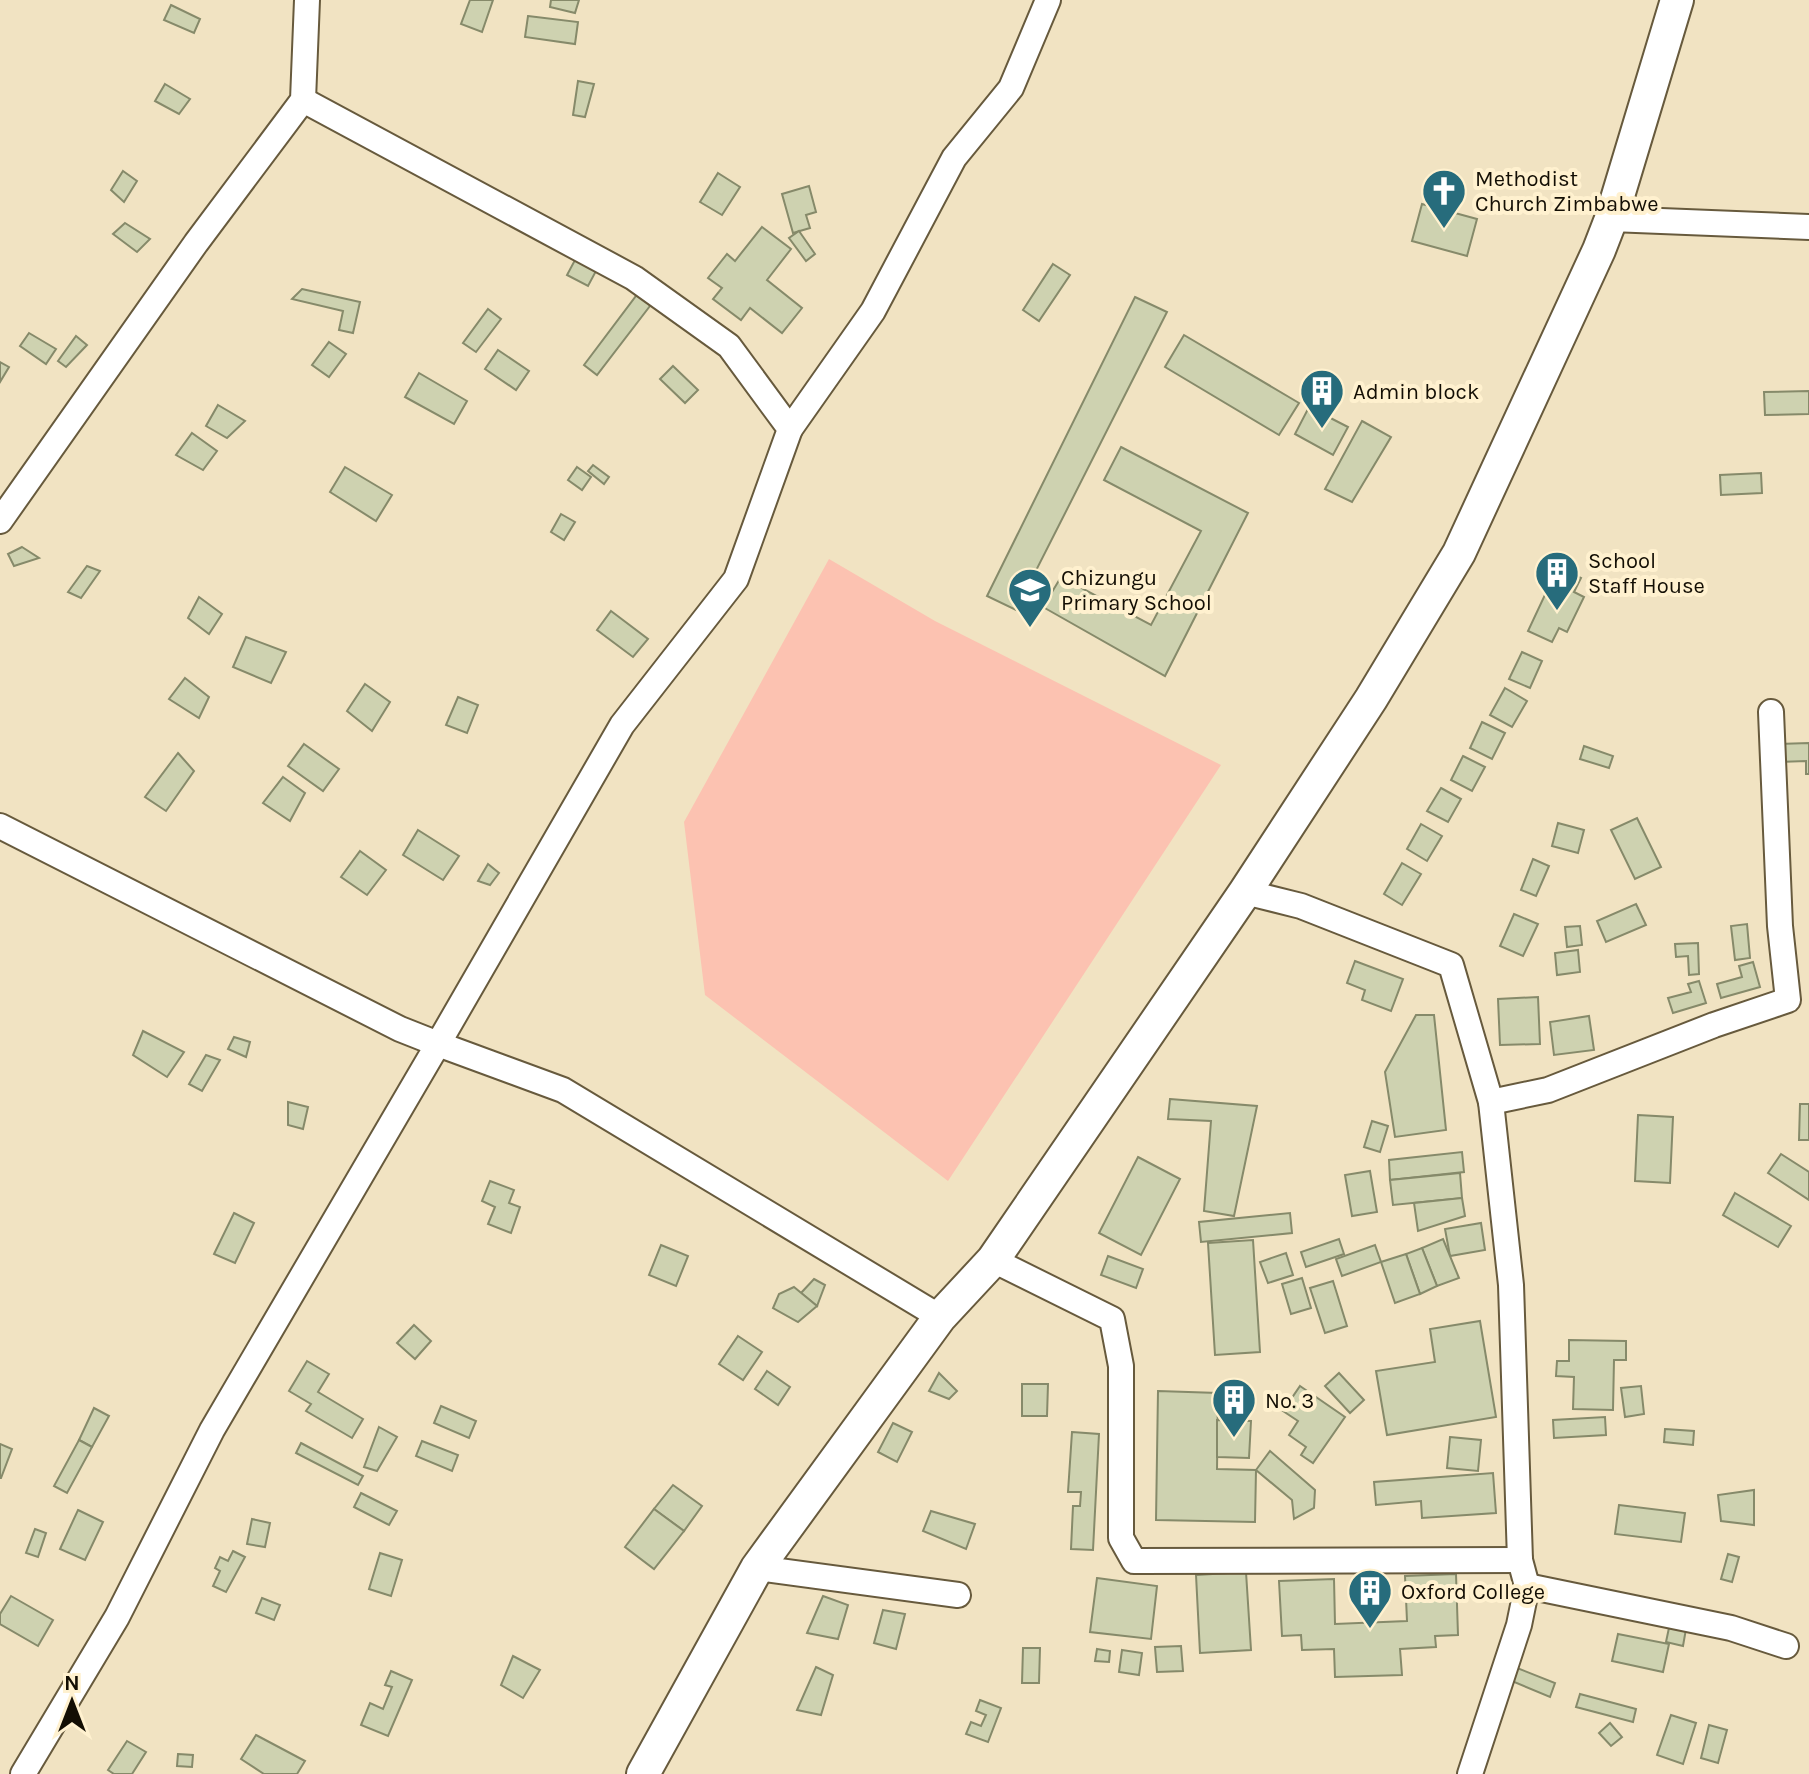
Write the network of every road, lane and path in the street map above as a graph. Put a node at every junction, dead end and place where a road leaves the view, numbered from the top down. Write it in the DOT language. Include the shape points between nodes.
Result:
graph roads {
  1 [pos="307,0"];
  2 [pos="1048,0"];
  3 [pos="1677,0"];
  4 [pos="303,100"];
  5 [pos="1611,219"];
  6 [pos="1809,227"];
  7 [pos="790,429"];
  8 [pos="0,521"];
  9 [pos="1771,712"];
  10 [pos="0,826"];
  11 [pos="1245,892"];
  12 [pos="438,1044"];
  13 [pos="1491,1102"];
  14 [pos="993,1260"];
  15 [pos="940,1317"];
  16 [pos="1520,1560"];
  17 [pos="757,1568"];
  18 [pos="1527,1586"];
  19 [pos="958,1595"];
  20 [pos="1786,1646"];
  21 [pos="23,1774"];
  22 [pos="643,1774"];
  23 [pos="1470,1774"];
  1 -- 4 [label="street"];
  2 -- 7 [label="street" via="1011,88 954,158 873,311"];
  3 -- 5 [label="street"];
  4 -- 7 [label="street" via="634,278 729,346"];
  4 -- 8 [label="street"];
  5 -- 6 [label="street"];
  5 -- 11 [label="street" via="1459,553"];
  7 -- 12 [label="street" via="736,579 622,725"];
  9 -- 13 [label="street" via="1788,1000 1548,1090"];
  10 -- 12 [label="street"];
  11 -- 13 [label="street" via="1301,906 1451,965"];
  11 -- 14 [label="street"];
  12 -- 15 [label="street" via="563,1090"];
  12 -- 21 [label="street" via="212,1430 117,1617"];
  13 -- 16 [label="street" via="1511,1285"];
  14 -- 15 [label="street"];
  14 -- 16 [label="street" via="1112,1319 1121,1366 1121,1538 1134,1561"];
  15 -- 17 [label="street"];
  16 -- 18 [label="street"];
  17 -- 19 [label="street"];
  17 -- 22 [label="street"];
  18 -- 20 [label="street" via="1731,1628"];
  18 -- 23 [label="street"];
}
